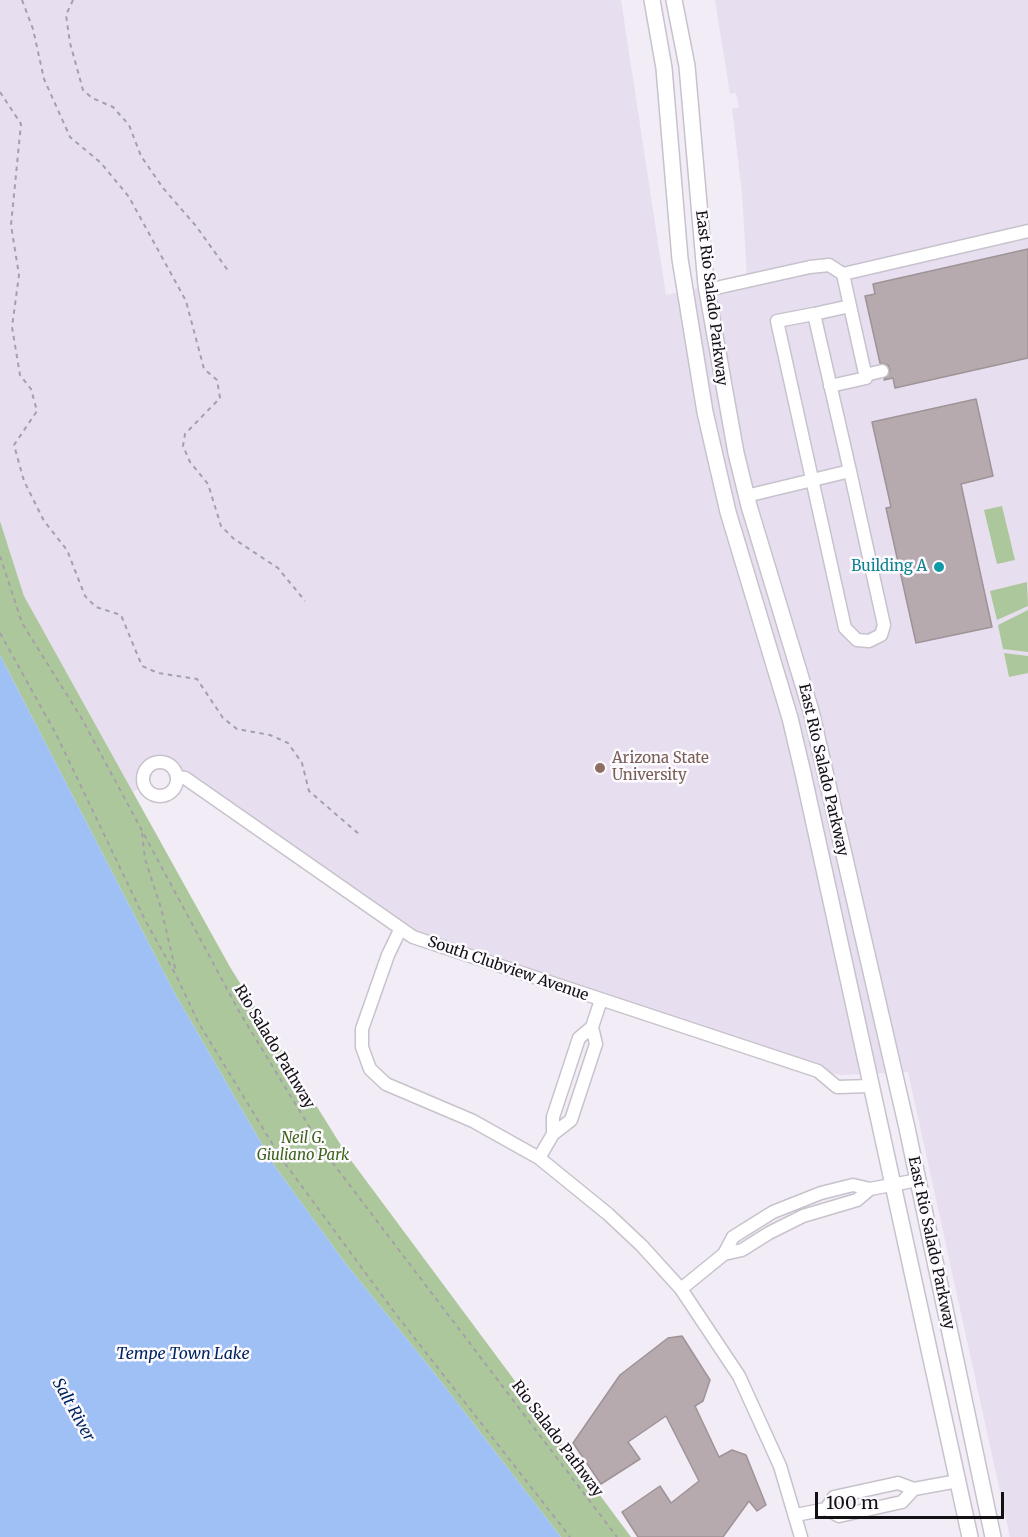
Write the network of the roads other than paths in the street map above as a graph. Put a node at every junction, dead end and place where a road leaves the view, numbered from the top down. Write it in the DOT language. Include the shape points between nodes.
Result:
graph roads {
  1 [pos="652,0"];
  2 [pos="675,0"];
  3 [pos="1028,231"];
  4 [pos="843,274"];
  5 [pos="707,290"];
  6 [pos="850,306"];
  7 [pos="814,314"];
  8 [pos="882,372"];
  9 [pos="865,375"];
  10 [pos="830,386"];
  11 [pos="850,471"];
  12 [pos="812,480"];
  13 [pos="746,496"];
  14 [pos="177,777"];
  15 [pos="400,930"];
  16 [pos="601,1000"];
  17 [pos="592,1027"];
  18 [pos="871,1086"];
  19 [pos="553,1134"];
  20 [pos="539,1158"];
  21 [pos="918,1180"];
  22 [pos="892,1185"];
  23 [pos="681,1289"];
  24 [pos="958,1481"];
  25 [pos="914,1489"];
  26 [pos="826,1509"];
  27 [pos="796,1515"];
  28 [pos="801,1537"];
  29 [pos="970,1537"];
  30 [pos="993,1537"];
  1 -- 18 [label="main road, East Rio Salado Parkway" via="664,68 680,259 705,412 731,522 790,718"];
  2 -- 5 [label="main road, East Rio Salado Parkway" via="687,66"];
  3 -- 4 [label="street"];
  4 -- 5 [label="street" via="829,266 810,267"];
  4 -- 6 [label="street"];
  5 -- 13 [label="main road, East Rio Salado Parkway" via="725,404"];
  6 -- 7 [label="street"];
  6 -- 9 [label="street"];
  7 -- 10 [label="street"];
  7 -- 12 [label="street" via="777,321"];
  8 -- 9 [label="street"];
  9 -- 10 [label="street" via="866,378"];
  10 -- 11 [label="street"];
  11 -- 12 [label="street"];
  11 -- 12 [label="street" via="884,625 881,635 869,641 857,640 845,628"];
  12 -- 13 [label="street"];
  13 -- 21 [label="main road, East Rio Salado Parkway" via="811,711"];
  14 -- 15 [label="street, South Clubview Avenue" via="185,778 386,916"];
  15 -- 16 [label="street, South Clubview Avenue"];
  15 -- 20 [label="street" via="362,1029 362,1047 370,1069 386,1084 473,1121"];
  16 -- 17 [label="street"];
  16 -- 18 [label="street, South Clubview Avenue" via="818,1071 837,1087"];
  17 -- 19 [label="street" via="579,1038 553,1117"];
  17 -- 19 [label="street" via="596,1044 571,1120"];
  18 -- 22 [label="main road, East Rio Salado Parkway"];
  19 -- 20 [label="street"];
  20 -- 23 [label="street" via="608,1214"];
  21 -- 22 [label="street"];
  21 -- 30 [label="main road, East Rio Salado Parkway"];
  22 -- 23 [label="street" via="870,1189 857,1200 803,1216 742,1250 724,1254"];
  22 -- 24 [label="main road, East Rio Salado Parkway"];
  23 -- 27 [label="street" via="739,1376 780,1466"];
  24 -- 25 [label="street"];
  24 -- 29 [label="main road, East Rio Salado Parkway"];
  25 -- 26 [label="street" via="902,1502 839,1516"];
  25 -- 26 [label="street" via="898,1483 834,1497"];
  26 -- 27 [label="street"];
  27 -- 28 [label="street"];
}
